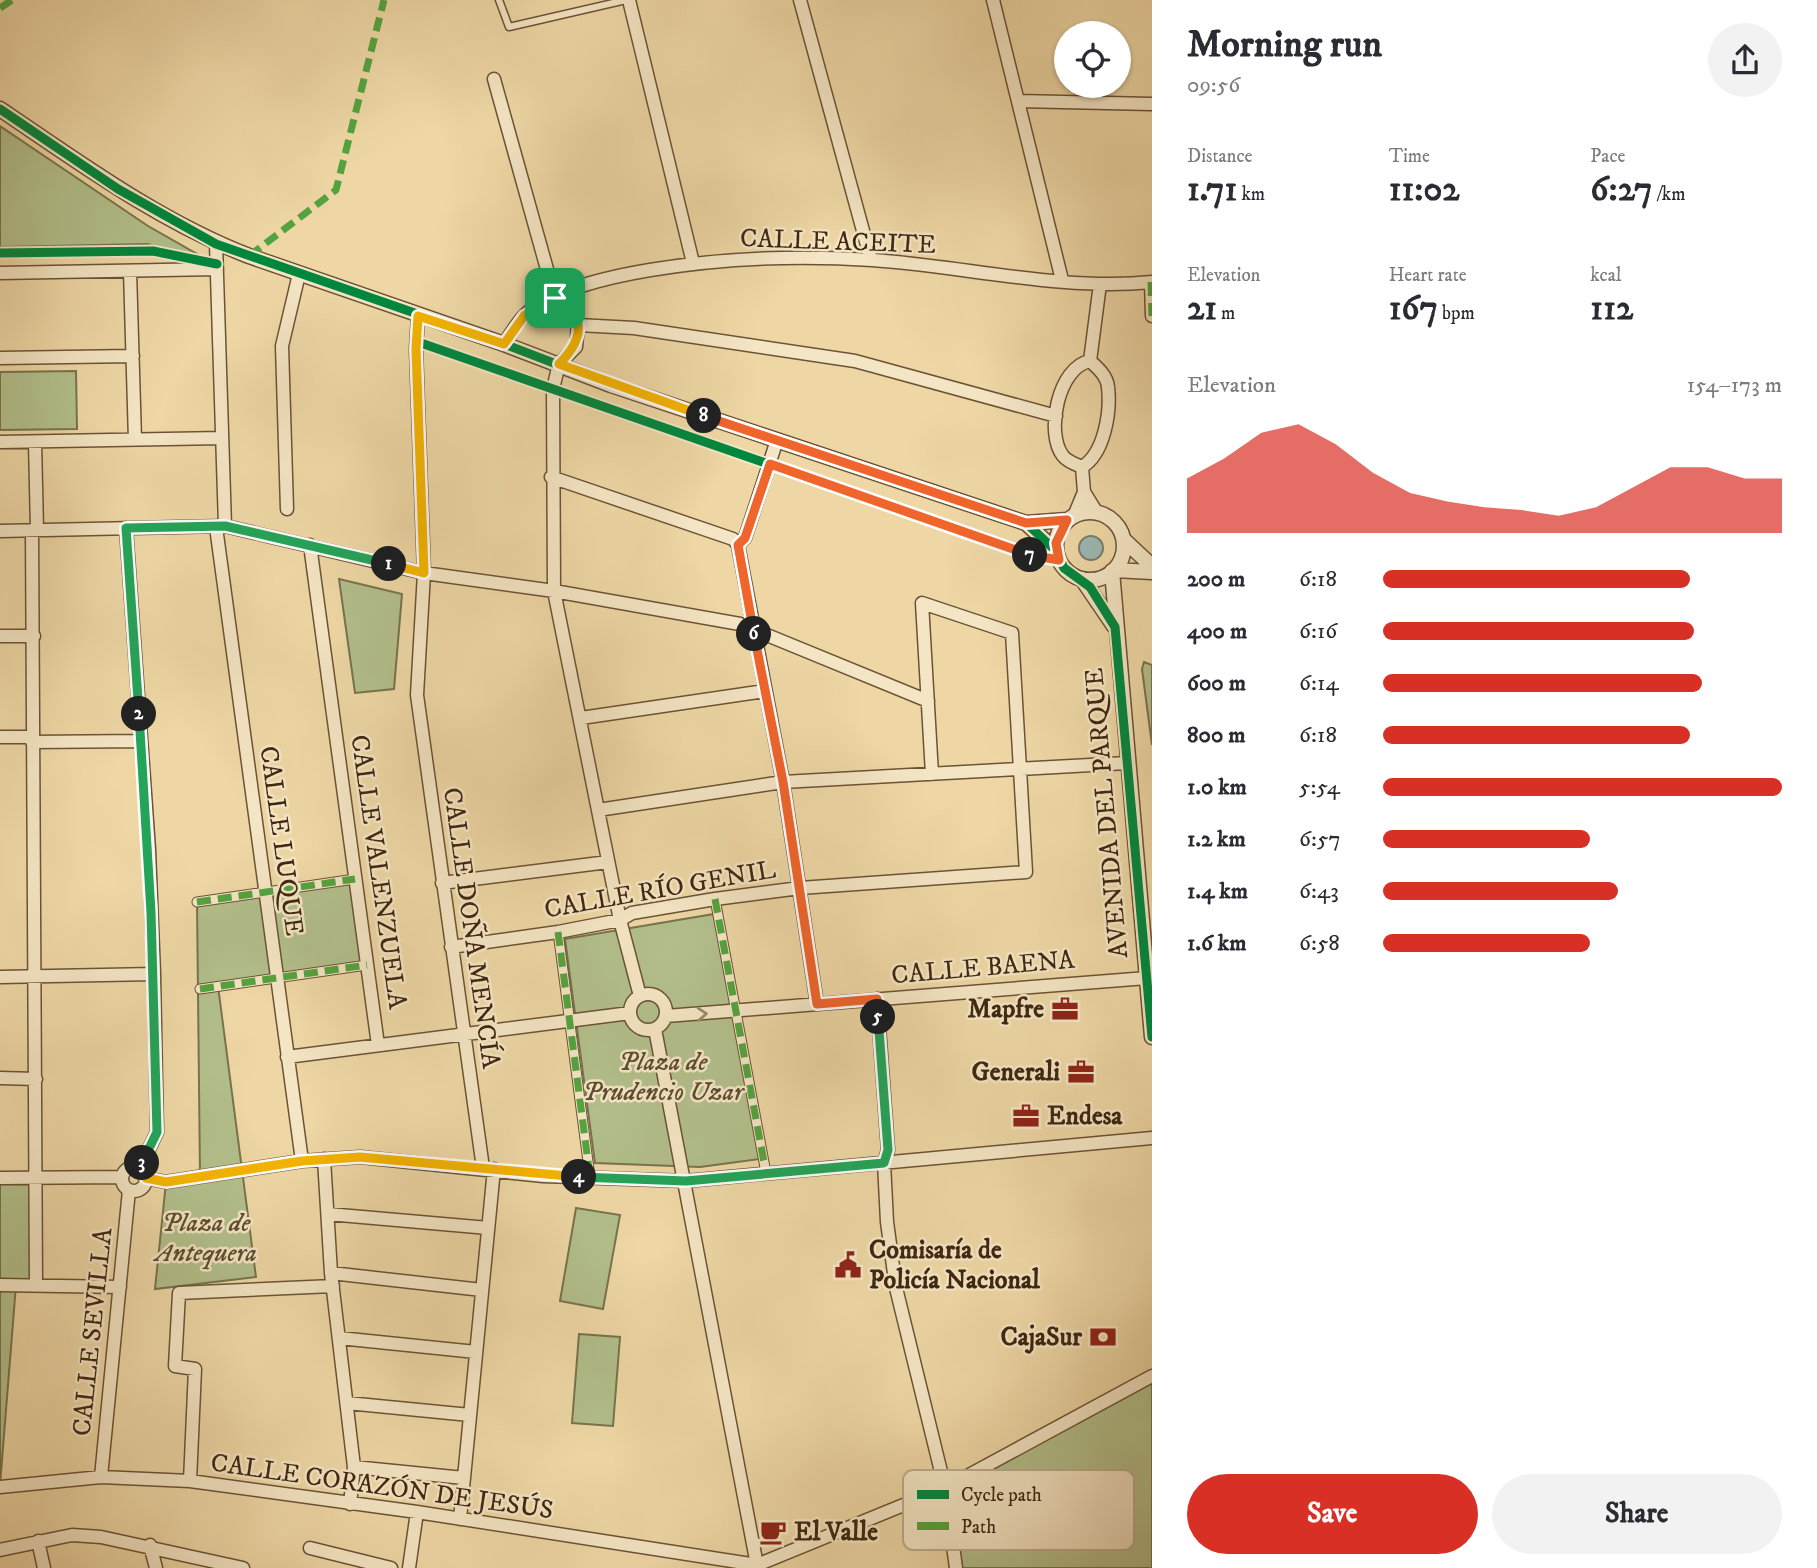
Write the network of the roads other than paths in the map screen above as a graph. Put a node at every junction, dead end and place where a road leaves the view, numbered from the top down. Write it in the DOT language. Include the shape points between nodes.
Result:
graph roads {
  1 [pos="499,0"];
  2 [pos="627,0"];
  3 [pos="800,0"];
  4 [pos="993,0"];
  5 [pos="494,79"];
  6 [pos="1018,101"];
  7 [pos="1152,104"];
  8 [pos="0,109"];
  9 [pos="216,244"];
  10 [pos="871,260"];
  11 [pos="693,263"];
  12 [pos="217,270"];
  13 [pos="130,271"];
  14 [pos="0,273"];
  15 [pos="299,274"];
  16 [pos="1062,280"];
  17 [pos="1152,282"];
  18 [pos="1100,284"];
  19 [pos="555,298"];
  20 [pos="418,316"];
  21 [pos="1152,316"];
  22 [pos="578,325"];
  23 [pos="504,344"];
  24 [pos="133,356"];
  25 [pos="0,358"];
  26 [pos="1090,361"];
  27 [pos="559,364"];
  28 [pos="1056,416"];
  29 [pos="222,438"];
  30 [pos="135,440"];
  31 [pos="777,440"];
  32 [pos="0,442"];
  33 [pos="35,442"];
  34 [pos="1082,467"];
  35 [pos="551,477"];
  36 [pos="1084,492"];
  37 [pos="287,509"];
  38 [pos="1097,513"];
  39 [pos="1070,518"];
  40 [pos="1026,523"];
  41 [pos="221,526"];
  42 [pos="126,528"];
  43 [pos="34,530"];
  44 [pos="0,531"];
  45 [pos="1124,540"];
  46 [pos="310,545"];
  47 [pos="738,545"];
  48 [pos="1056,551"];
  49 [pos="1152,566"];
  50 [pos="1113,570"];
  51 [pos="1152,572"];
  52 [pos="424,573"];
  53 [pos="1082,579"];
  54 [pos="554,591"];
  55 [pos="1115,627"];
  56 [pos="752,629"];
  57 [pos="0,636"];
  58 [pos="34,636"];
  59 [pos="765,691"];
  60 [pos="928,701"];
  61 [pos="581,718"];
  62 [pos="0,737"];
  63 [pos="32,739"];
  64 [pos="141,741"];
  65 [pos="1128,763"];
  66 [pos="1021,769"];
  67 [pos="932,774"];
  68 [pos="783,782"];
  69 [pos="598,810"];
  70 [pos="608,862"];
  71 [pos="355,879"];
  72 [pos="442,883"];
  73 [pos="800,888"];
  74 [pos="265,892"];
  75 [pos="715,899"];
  76 [pos="197,902"];
  77 [pos="620,920"];
  78 [pos="558,932"];
  79 [pos="1147,933"];
  80 [pos="451,947"];
  81 [pos="367,965"];
  82 [pos="154,974"];
  83 [pos="0,976"];
  84 [pos="34,976"];
  85 [pos="277,978"];
  86 [pos="1147,978"];
  87 [pos="200,989"];
  88 [pos="640,996"];
  89 [pos="1150,998"];
  90 [pos="877,999"];
  91 [pos="817,1004"];
  92 [pos="738,1012"];
  93 [pos="630,1013"];
  94 [pos="666,1016"];
  95 [pos="570,1021"];
  96 [pos="655,1029"];
  97 [pos="462,1035"];
  98 [pos="1152,1037"];
  99 [pos="378,1045"];
  100 [pos="287,1057"];
  101 [pos="0,1078"];
  102 [pos="36,1079"];
  103 [pos="1152,1138"];
  104 [pos="324,1159"];
  105 [pos="302,1161"];
  106 [pos="884,1163"];
  107 [pos="488,1168"];
  108 [pos="143,1173"];
  109 [pos="766,1173"];
  110 [pos="122,1177"];
  111 [pos="590,1177"];
  112 [pos="0,1178"];
  113 [pos="36,1178"];
  114 [pos="686,1181"];
  115 [pos="129,1190"];
  116 [pos="328,1214"];
  117 [pos="488,1228"];
  118 [pos="332,1280"];
  119 [pos="0,1284"];
  120 [pos="36,1286"];
  121 [pos="120,1287"];
  122 [pos="482,1290"];
  123 [pos="339,1338"];
  124 [pos="476,1352"];
  125 [pos="1152,1376"];
  126 [pos="347,1403"];
  127 [pos="470,1415"];
  128 [pos="354,1467"];
  129 [pos="941,1470"];
  130 [pos="978,1470"];
  131 [pos="101,1477"];
  132 [pos="464,1478"];
  133 [pos="190,1481"];
  134 [pos="0,1487"];
  135 [pos="350,1504"];
  136 [pos="903,1506"];
  137 [pos="417,1512"];
  138 [pos="460,1519"];
  139 [pos="38,1541"];
  140 [pos="150,1545"];
  141 [pos="310,1548"];
  142 [pos="0,1550"];
  143 [pos="954,1550"];
  144 [pos="756,1567"];
  145 [pos="44,1568"];
  146 [pos="156,1568"];
  147 [pos="243,1568"];
  148 [pos="391,1568"];
  149 [pos="409,1568"];
  150 [pos="956,1568"];
  1 -- 2 [label="lane" via="509,27"];
  2 -- 11 [label="street"];
  3 -- 10 [label="street"];
  4 -- 6 [label="street"];
  5 -- 19 [label="street"];
  6 -- 7 [label="street"];
  6 -- 16 [label="street"];
  8 -- 9 [label="street" via="118,189"];
  9 -- 12 [label="street, CALLE LUQUE"];
  9 -- 15 [label="street"];
  10 -- 11 [label="street, CALLE ACEITE" via="772,257"];
  10 -- 16 [label="street, CALLE ACEITE"];
  11 -- 19 [label="street, CALLE ACEITE" via="624,275"];
  12 -- 13 [label="street"];
  12 -- 29 [label="street, CALLE LUQUE"];
  13 -- 14 [label="street"];
  13 -- 24 [label="street"];
  15 -- 20 [label="street"];
  15 -- 37 [label="street" via="282,346"];
  16 -- 18 [label="street, CALLE ACEITE"];
  17 -- 18 [label="street, CALLE ACEITE"];
  17 -- 21 [label="street"];
  18 -- 26 [label="street"];
  19 -- 22 [label="street" via="568,305"];
  19 -- 23 [label="street, CALLE ACEITE" via="524,316"];
  20 -- 23 [label="street"];
  20 -- 52 [label="street, CALLE DOÑA MENCÍA"];
  22 -- 27 [label="street" via="576,347"];
  22 -- 28 [label="street" via="634,328 855,361"];
  23 -- 27 [label="street"];
  24 -- 25 [label="street"];
  24 -- 30 [label="street"];
  26 -- 28 [label="street" via="1068,374"];
  26 -- 34 [label="street" via="1108,386 1101,446 1094,460"];
  27 -- 31 [label="street"];
  27 -- 35 [label="street" via="553,389"];
  28 -- 34 [label="street" via="1061,454"];
  29 -- 30 [label="street"];
  29 -- 41 [label="street, CALLE LUQUE"];
  30 -- 33 [label="street"];
  31 -- 40 [label="street"];
  31 -- 47 [label="street" via="745,538"];
  32 -- 33 [label="street"];
  33 -- 43 [label="street"];
  34 -- 36 [label="street"];
  35 -- 47 [label="street" via="733,539"];
  35 -- 54 [label="street"];
  36 -- 38 [label="street"];
  36 -- 39 [label="street"];
  38 -- 39 [label="street"];
  38 -- 45 [label="street" via="1112,520"];
  39 -- 40 [label="street"];
  39 -- 48 [label="street" via="1058,534"];
  40 -- 48 [label="street"];
  41 -- 42 [label="street"];
  41 -- 46 [label="street"];
  41 -- 74 [label="street, CALLE LUQUE"];
  42 -- 43 [label="street"];
  42 -- 64 [label="street"];
  43 -- 44 [label="street"];
  43 -- 58 [label="street"];
  45 -- 49 [label="street"];
  45 -- 50 [label="street" via="1122,556"];
  46 -- 52 [label="street"];
  46 -- 71 [label="street, CALLE VALENZUELA"];
  47 -- 56 [label="street"];
  48 -- 53 [label="street" via="1064,568"];
  50 -- 51 [label="street"];
  50 -- 53 [label="street" via="1099,578"];
  50 -- 55 [label="street, AVENIDA DEL PARQUE"];
  52 -- 54 [label="street"];
  52 -- 72 [label="street, CALLE DOÑA MENCÍA" via="416,695"];
  53 -- 55 [label="street, AVENIDA DEL PARQUE"];
  54 -- 56 [label="street"];
  54 -- 61 [label="street"];
  55 -- 65 [label="street, AVENIDA DEL PARQUE"];
  56 -- 59 [label="street"];
  56 -- 60 [label="street"];
  57 -- 58 [label="street"];
  58 -- 63 [label="street"];
  59 -- 61 [label="street"];
  59 -- 68 [label="street"];
  60 -- 66 [label="street" via="922,603 1012,633"];
  60 -- 67 [label="street"];
  61 -- 69 [label="street"];
  62 -- 63 [label="street"];
  63 -- 64 [label="street"];
  63 -- 84 [label="street"];
  64 -- 82 [label="street"];
  65 -- 66 [label="street"];
  65 -- 79 [label="street, AVENIDA DEL PARQUE"];
  66 -- 67 [label="street"];
  66 -- 73 [label="street, CALLE RÍO GENIL" via="1026,872"];
  67 -- 68 [label="street"];
  68 -- 69 [label="street"];
  68 -- 73 [label="street"];
  69 -- 70 [label="street"];
  70 -- 72 [label="street"];
  70 -- 77 [label="street"];
  71 -- 74 [label="street"];
  71 -- 81 [label="street, CALLE VALENZUELA"];
  72 -- 80 [label="street, CALLE DOÑA MENCÍA"];
  73 -- 75 [label="street, CALLE RÍO GENIL"];
  73 -- 91 [label="street"];
  74 -- 76 [label="street"];
  74 -- 85 [label="street, CALLE LUQUE"];
  75 -- 77 [label="street, CALLE RÍO GENIL" via="632,913"];
  75 -- 92 [label="street"];
  77 -- 78 [label="street, CALLE RÍO GENIL"];
  77 -- 88 [label="street"];
  78 -- 80 [label="street, CALLE RÍO GENIL"];
  78 -- 95 [label="street"];
  79 -- 86 [label="street, AVENIDA DEL PARQUE"];
  80 -- 97 [label="street, CALLE DOÑA MENCÍA"];
  81 -- 85 [label="street"];
  81 -- 99 [label="street, CALLE VALENZUELA"];
  82 -- 84 [label="street"];
  82 -- 108 [label="street" via="157,1132"];
  83 -- 84 [label="street"];
  84 -- 102 [label="street"];
  85 -- 87 [label="street"];
  85 -- 100 [label="street, CALLE LUQUE"];
  86 -- 89 [label="street, AVENIDA DEL PARQUE"];
  86 -- 90 [label="street, CALLE BAENA"];
  88 -- 93 [label="street"];
  88 -- 94 [label="street" via="652,994 662,1000"];
  89 -- 98 [label="street, AVENIDA DEL PARQUE"];
  90 -- 91 [label="street, CALLE BAENA"];
  90 -- 106 [label="street" via="888,1150"];
  91 -- 92 [label="street, CALLE BAENA"];
  94 -- 92 [label="street, CALLE BAENA, one-way"];
  92 -- 109 [label="street"];
  93 -- 95 [label="street"];
  93 -- 96 [label="street" via="638,1028"];
  94 -- 96 [label="street"];
  95 -- 97 [label="street"];
  95 -- 111 [label="street"];
  96 -- 114 [label="street"];
  97 -- 99 [label="street"];
  97 -- 107 [label="street, CALLE DOÑA MENCÍA"];
  99 -- 100 [label="street"];
  100 -- 105 [label="street, CALLE LUQUE"];
  101 -- 102 [label="street"];
  102 -- 113 [label="street"];
  103 -- 106 [label="street"];
  104 -- 105 [label="street"];
  104 -- 107 [label="street" via="360,1157"];
  104 -- 116 [label="street"];
  105 -- 108 [label="street" via="166,1182"];
  106 -- 109 [label="street"];
  106 -- 129 [label="street" via="896,1287"];
  107 -- 111 [label="street"];
  107 -- 117 [label="street, CALLE DOÑA MENCÍA"];
  108 -- 110 [label="street" via="128,1168"];
  108 -- 115 [label="street" via="141,1189"];
  109 -- 114 [label="street"];
  110 -- 113 [label="street"];
  110 -- 115 [label="street"];
  111 -- 114 [label="street"];
  112 -- 113 [label="street"];
  113 -- 120 [label="street"];
  114 -- 144 [label="street"];
  115 -- 121 [label="street, CALLE SEVILLA"];
  116 -- 117 [label="street"];
  116 -- 118 [label="street"];
  117 -- 122 [label="street, CALLE DOÑA MENCÍA"];
  118 -- 122 [label="street"];
  118 -- 123 [label="street"];
  118 -- 133 [label="street" via="179,1293 174,1366 195,1369"];
  119 -- 120 [label="street"];
  120 -- 121 [label="street"];
  121 -- 131 [label="street, CALLE SEVILLA"];
  122 -- 124 [label="street, CALLE DOÑA MENCÍA"];
  123 -- 124 [label="street"];
  123 -- 126 [label="street"];
  124 -- 127 [label="street, CALLE DOÑA MENCÍA"];
  125 -- 130 [label="street"];
  126 -- 127 [label="street"];
  126 -- 128 [label="street"];
  127 -- 132 [label="street, CALLE DOÑA MENCÍA"];
  128 -- 132 [label="street"];
  128 -- 135 [label="street"];
  131 -- 133 [label="street, CALLE CORAZÓN DE JESÚS"];
  131 -- 134 [label="street, CALLE CORAZÓN DE JESÚS"];
  132 -- 138 [label="street, CALLE DOÑA MENCÍA"];
  133 -- 135 [label="street, CALLE CORAZÓN DE JESÚS"];
  135 -- 137 [label="street, CALLE CORAZÓN DE JESÚS"];
  136 -- 144 [label="street"];
  137 -- 138 [label="street, CALLE CORAZÓN DE JESÚS"];
  137 -- 149 [label="street"];
  138 -- 144 [label="street, CALLE CORAZÓN DE JESÚS"];
  139 -- 140 [label="street" via="72,1535"];
  139 -- 142 [label="street"];
  139 -- 145 [label="street"];
  140 -- 146 [label="street"];
  140 -- 147 [label="street"];
  141 -- 148 [label="street"];
  143 -- 150 [label="street"];
}
